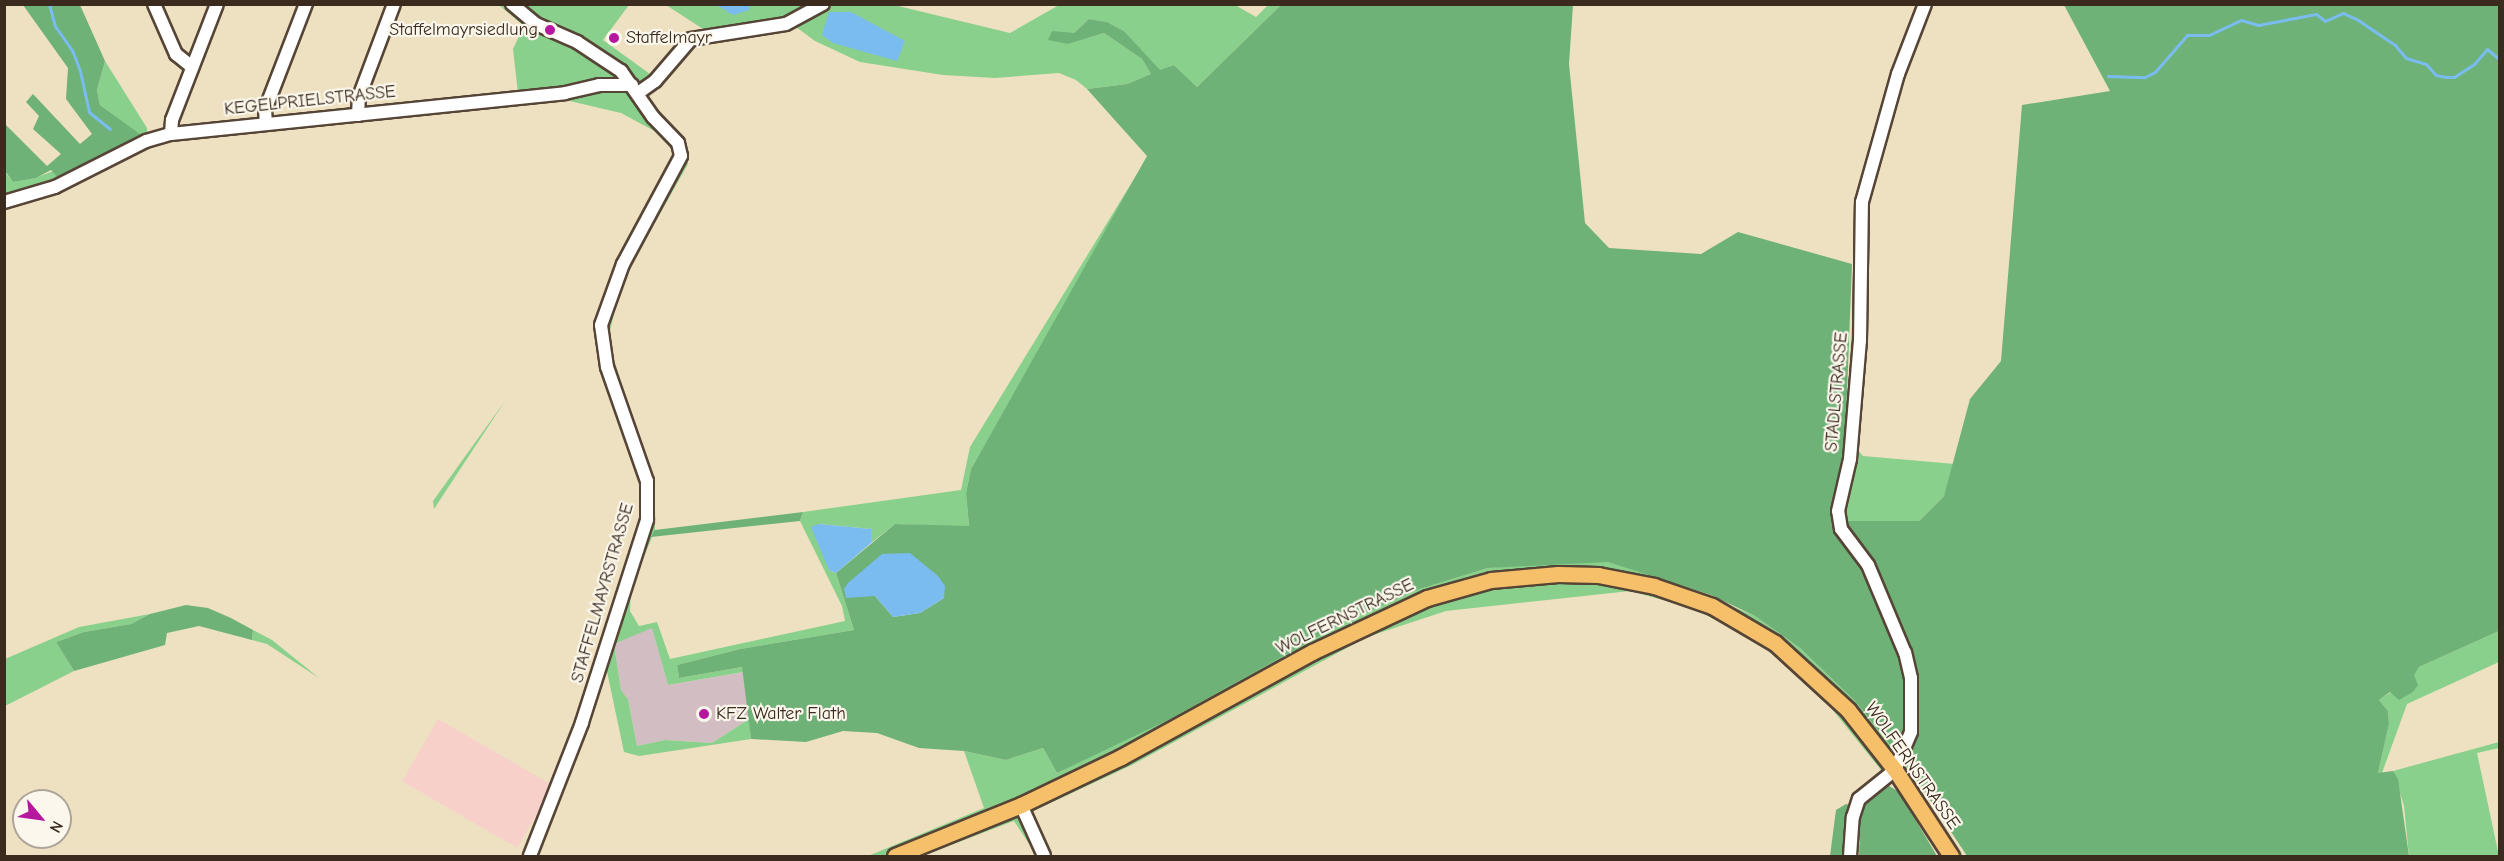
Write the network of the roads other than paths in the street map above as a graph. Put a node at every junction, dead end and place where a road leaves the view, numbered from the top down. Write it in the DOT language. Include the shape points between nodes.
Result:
graph roads {
  1 [pos="154,4"];
  2 [pos="217,4"];
  3 [pos="306,4"];
  4 [pos="394,4"];
  5 [pos="512,4"];
  6 [pos="823,4"];
  7 [pos="1925,4"];
  8 [pos="603,60"];
  9 [pos="192,67"];
  10 [pos="598,85"];
  11 [pos="635,89"];
  12 [pos="357,115"];
  13 [pos="266,124"];
  14 [pos="171,134"];
  15 [pos="4,202"];
  16 [pos="1895,770"];
  17 [pos="1021,805"];
  18 [pos="530,856"];
  19 [pos="895,856"];
  20 [pos="1044,856"];
  21 [pos="1850,856"];
  22 [pos="1951,856"];
  1 -- 9 [label="street" via="176,54"];
  2 -- 9 [label="street"];
  3 -- 13 [label="street" via="265,110"];
  4 -- 12 [label="street" via="359,97"];
  5 -- 8 [label="street, STAFFELMAYRSTRASSE" via="536,24 577,42"];
  6 -- 11 [label="street" via="786,24 691,39 655,81"];
  7 -- 16 [label="street, STADLSTRASSE" via="1898,74 1862,202 1860,341 1850,459 1838,511 1841,529 1868,565 1909,666 1911,732"];
  8 -- 10 [label="street" via="608,70"];
  8 -- 11 [label="street, STAFFELMAYRSTRASSE" via="621,71"];
  9 -- 14 [label="street" via="172,120"];
  10 -- 11 [label="street, KEGELPRIELSTRASSE"];
  10 -- 12 [label="street, KEGELPRIELSTRASSE" via="565,93"];
  11 -- 18 [label="street, STAFFELMAYRSTRASSE" via="678,143 681,156 622,264 607,302 601,336 607,367 644,468 649,508 585,713"];
  12 -- 13 [label="street, KEGELPRIELSTRASSE"];
  13 -- 14 [label="street, KEGELPRIELSTRASSE"];
  14 -- 15 [label="street, KEGELPRIELSTRASSE" via="146,141 55,188"];
  16 -- 17 [label="main road, WOLFERNSTRASSE" via="1825,685 1746,624 1712,606 1625,579 1526,575 1462,586 1382,616 1140,747"];
  16 -- 21 [label="street" via="1859,798 1853,817"];
  16 -- 22 [label="main road, WOLFERNSTRASSE"];
  17 -- 19 [label="main road, WOLFERNSTRASSE"];
  17 -- 20 [label="street"];
}
